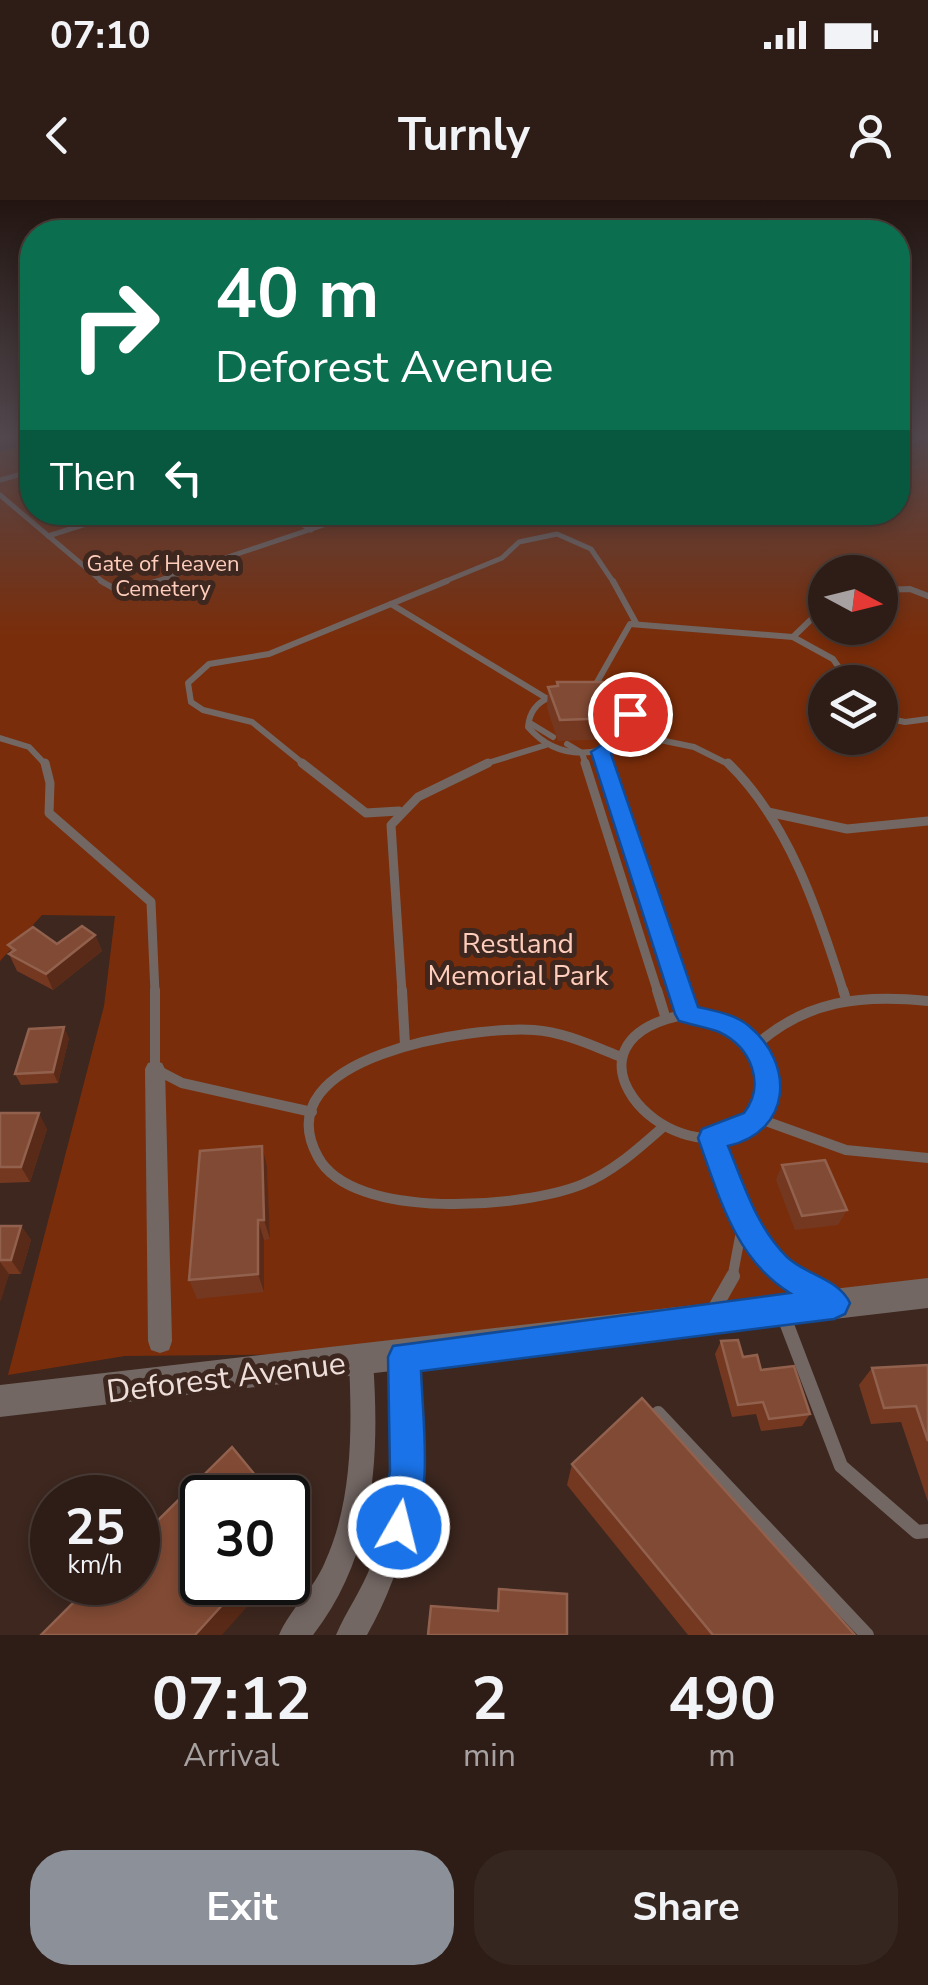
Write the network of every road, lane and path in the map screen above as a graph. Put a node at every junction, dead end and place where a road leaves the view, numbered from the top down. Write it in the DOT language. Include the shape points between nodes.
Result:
graph roads {
  1 [pos="35,525"];
  2 [pos="83,525"];
  3 [pos="303,525"];
  4 [pos="325,525"];
  5 [pos="311,530"];
  6 [pos="48,536"];
  7 [pos="928,582"];
  8 [pos="898,590"];
  9 [pos="920,591"];
  10 [pos="928,596"];
  11 [pos="391,604"];
  12 [pos="808,622"];
  13 [pos="636,623"];
  14 [pos="793,637"];
  15 [pos="837,665"];
  16 [pos="591,693"];
  17 [pos="546,698"];
  18 [pos="898,718"];
  19 [pos="928,719"];
  20 [pos="630,734"];
  21 [pos="0,738"];
  22 [pos="550,741"];
  23 [pos="567,744"];
  24 [pos="601,752"];
  25 [pos="582,754"];
  26 [pos="399,811"];
  27 [pos="768,812"];
  28 [pos="927,822"];
  29 [pos="845,996"];
  30 [pos="928,1001"];
  31 [pos="688,1014"];
  32 [pos="666,1016"];
  33 [pos="405,1044"];
  34 [pos="755,1046"];
  35 [pos="621,1057"];
  36 [pos="155,1070"];
  37 [pos="312,1112"];
  38 [pos="756,1118"];
  39 [pos="663,1127"];
  40 [pos="712,1138"];
  41 [pos="928,1158"];
  42 [pos="743,1222"];
  43 [pos="928,1293"];
  44 [pos="834,1303"];
  45 [pos="781,1310"];
  46 [pos="708,1318"];
  47 [pos="160,1341"];
  48 [pos="404,1357"];
  49 [pos="361,1361"];
  50 [pos="0,1401"];
  51 [pos="658,1413"];
  52 [pos="928,1531"];
  53 [pos="294,1635"];
  54 [pos="352,1635"];
  55 [pos="868,1635"];
  1 -- 6 [label="lane"];
  2 -- 6 [label="lane"];
  3 -- 5 [label="lane"];
  4 -- 5 [label="lane"];
  5 -- 6 [label="lane" via="134,593 111,589"];
  7 -- 9 [label="lane"];
  8 -- 9 [label="lane"];
  9 -- 10 [label="lane"];
  11 -- 13 [label="lane" via="502,558 523,538 543,535 592,549"];
  11 -- 17 [label="lane"];
  11 -- 26 [label="lane" via="270,654 208,664 186,693 203,710 252,722 366,813"];
  12 -- 14 [label="lane"];
  13 -- 14 [label="lane"];
  13 -- 16 [label="lane" via="625,628"];
  14 -- 15 [label="lane"];
  16 -- 17 [label="lane"];
  16 -- 20 [label="lane" via="621,705 633,724"];
  17 -- 22 [label="lane" via="532,706 528,722"];
  18 -- 19 [label="lane"];
  20 -- 24 [label="lane"];
  20 -- 27 [label="lane" via="725,760"];
  21 -- 36 [label="lane" via="43,757 52,780 49,812 151,902"];
  22 -- 25 [label="lane"];
  22 -- 26 [label="lane" via="433,788"];
  23 -- 25 [label="lane"];
  24 -- 25 [label="lane"];
  24 -- 31 [label="lane"];
  25 -- 32 [label="lane"];
  26 -- 33 [label="lane" via="391,826"];
  27 -- 28 [label="lane" via="853,832"];
  27 -- 29 [label="lane"];
  29 -- 30 [label="lane"];
  29 -- 34 [label="lane" via="800,1013"];
  31 -- 32 [label="lane"];
  31 -- 34 [label="lane" via="725,1024"];
  32 -- 35 [label="lane" via="644,1024"];
  33 -- 35 [label="lane" via="538,1030"];
  33 -- 37 [label="lane" via="336,1074 317,1094"];
  34 -- 38 [label="lane" via="770,1085"];
  35 -- 39 [label="lane" via="628,1095"];
  36 -- 37 [label="lane" via="182,1083"];
  36 -- 47 [label="street"];
  37 -- 39 [label="lane" via="308,1129 318,1160 348,1184 416,1202 524,1199 581,1186 632,1156"];
  38 -- 40 [label="lane"];
  38 -- 41 [label="lane" via="846,1150"];
  39 -- 40 [label="lane"];
  40 -- 42 [label="lane"];
  42 -- 44 [label="lane" via="778,1269"];
  42 -- 46 [label="lane" via="733,1284"];
  43 -- 44 [label="street, Deforest Avenue"];
  44 -- 45 [label="street, Deforest Avenue"];
  45 -- 46 [label="street, Deforest Avenue"];
  45 -- 52 [label="lane" via="841,1466 917,1532"];
  46 -- 48 [label="street, Deforest Avenue"];
  48 -- 49 [label="street, Deforest Avenue"];
  48 -- 54 [label="street" via="407,1471 399,1527"];
  49 -- 50 [label="street, Deforest Avenue"];
  49 -- 53 [label="street" via="365,1464 358,1504 329,1585"];
  51 -- 55 [label="lane"];
}
